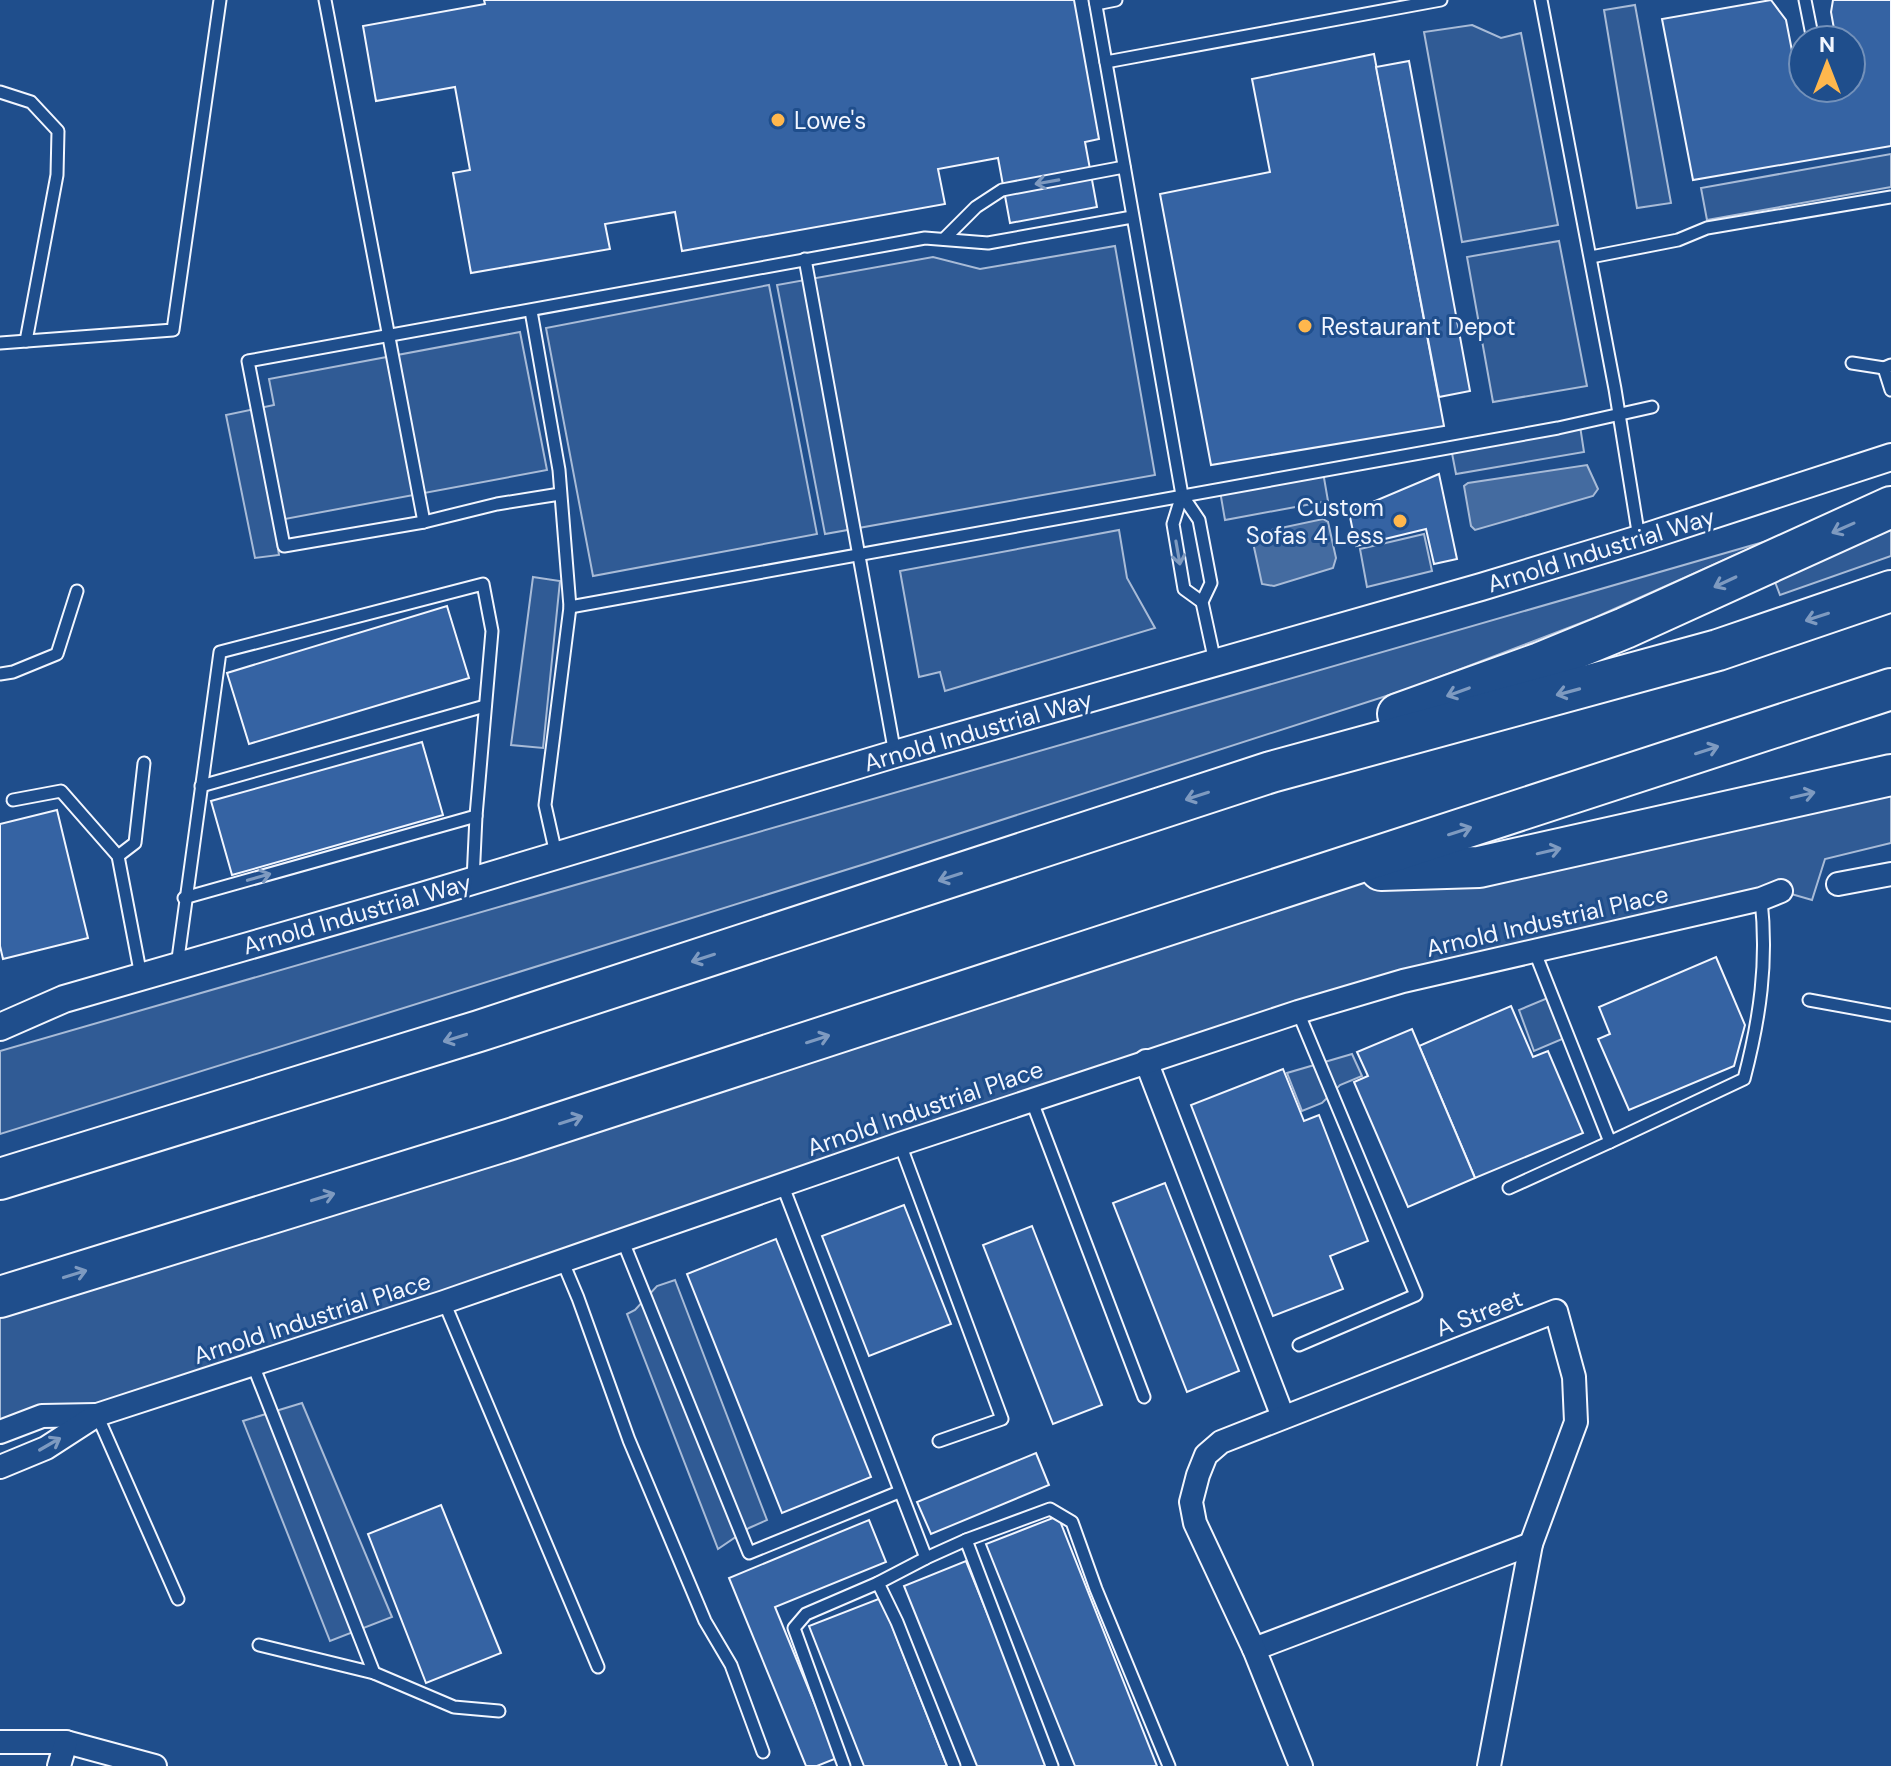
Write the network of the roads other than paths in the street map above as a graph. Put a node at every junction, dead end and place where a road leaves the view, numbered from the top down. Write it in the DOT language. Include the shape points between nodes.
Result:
graph roads {
  1 [pos="220,0"];
  2 [pos="325,0"];
  3 [pos="1116,0"];
  4 [pos="1441,0"];
  5 [pos="1541,0"];
  6 [pos="1805,0"];
  7 [pos="1095,2"];
  8 [pos="1810,24"];
  9 [pos="1106,62"];
  10 [pos="0,92"];
  11 [pos="1124,167"];
  12 [pos="1891,197"];
  13 [pos="1132,217"];
  14 [pos="944,239"];
  15 [pos="1591,257"];
  16 [pos="805,259"];
  17 [pos="531,311"];
  18 [pos="387,336"];
  19 [pos="26,341"];
  20 [pos="0,343"];
  21 [pos="1852,363"];
  22 [pos="1887,366"];
  23 [pos="1891,390"];
  24 [pos="1652,407"];
  25 [pos="1619,415"];
  26 [pos="1891,457"];
  27 [pos="560,494"];
  28 [pos="1182,495"];
  29 [pos="1891,507"];
  30 [pos="424,522"];
  31 [pos="1639,539"];
  32 [pos="860,556"];
  33 [pos="77,591"];
  34 [pos="1891,591"];
  35 [pos="1202,602"];
  36 [pos="570,607"];
  37 [pos="1216,663"];
  38 [pos="0,674"];
  39 [pos="1891,689"];
  40 [pos="485,706"];
  41 [pos="895,754"];
  42 [pos="144,763"];
  43 [pos="1271,772"];
  44 [pos="1891,775"];
  45 [pos="201,786"];
  46 [pos="13,800"];
  47 [pos="476,816"];
  48 [pos="556,854"];
  49 [pos="118,856"];
  50 [pos="1333,872"];
  51 [pos="1891,874"];
  52 [pos="473,880"];
  53 [pos="1838,884"];
  54 [pos="1771,895"];
  55 [pos="184,898"];
  56 [pos="1534,950"];
  57 [pos="176,967"];
  58 [pos="141,977"];
  59 [pos="64,999"];
  60 [pos="1809,1000"];
  61 [pos="0,1007"];
  62 [pos="1298,1012"];
  63 [pos="1891,1015"];
  64 [pos="0,1027"];
  65 [pos="1146,1061"];
  66 [pos="1031,1099"];
  67 [pos="1610,1142"];
  68 [pos="900,1144"];
  69 [pos="0,1179"];
  70 [pos="782,1184"];
  71 [pos="1509,1188"];
  72 [pos="622,1238"];
  73 [pos="562,1260"];
  74 [pos="0,1297"];
  75 [pos="444,1302"];
  76 [pos="1299,1345"];
  77 [pos="253,1365"];
  78 [pos="1144,1397"];
  79 [pos="97,1415"];
  80 [pos="1283,1417"];
  81 [pos="0,1432"];
  82 [pos="939,1441"];
  83 [pos="0,1467"];
  84 [pos="899,1492"];
  85 [pos="966,1540"];
  86 [pos="1531,1544"];
  87 [pos="926,1558"];
  88 [pos="878,1583"];
  89 [pos="178,1599"];
  90 [pos="259,1645"];
  91 [pos="1254,1649"];
  92 [pos="598,1667"];
  93 [pos="374,1673"];
  94 [pos="499,1711"];
  95 [pos="0,1742"];
  96 [pos="66,1742"];
  97 [pos="763,1752"];
  98 [pos="59,1766"];
  99 [pos="155,1766"];
  100 [pos="844,1766"];
  101 [pos="954,1766"];
  102 [pos="1052,1766"];
  103 [pos="1169,1766"];
  104 [pos="1301,1766"];
  105 [pos="1489,1766"];
  1 -- 19 [label="lane" via="173,330"];
  2 -- 18 [label="lane"];
  3 -- 7 [label="lane"];
  4 -- 9 [label="lane"];
  5 -- 15 [label="lane"];
  6 -- 8 [label="lane"];
  7 -- 9 [label="lane"];
  9 -- 11 [label="lane"];
  10 -- 19 [label="lane" via="31,102 58,131 57,175"];
  11 -- 13 [label="lane"];
  11 -- 14 [label="lane, one-way" via="1002,190"];
  12 -- 15 [label="lane" via="1707,228 1678,240"];
  13 -- 14 [label="lane" via="988,243"];
  13 -- 28 [label="lane"];
  14 -- 16 [label="lane"];
  15 -- 25 [label="lane"];
  16 -- 17 [label="lane"];
  16 -- 32 [label="lane"];
  17 -- 18 [label="lane"];
  17 -- 27 [label="lane"];
  18 -- 30 [label="lane"];
  18 -- 30 [label="lane" via="248,361 284,546"];
  19 -- 20 [label="lane"];
  21 -- 22 [label="lane"];
  22 -- 23 [label="lane"];
  24 -- 25 [label="lane"];
  25 -- 28 [label="lane"];
  25 -- 31 [label="lane"];
  26 -- 31 [label="street, Arnold Industrial Way"];
  27 -- 30 [label="lane"];
  27 -- 36 [label="lane"];
  28 -- 32 [label="lane"];
  28 -- 35 [label="lane" via="1199,520 1211,583"];
  28 -- 35 [label="lane, one-way" via="1173,524 1184,589"];
  29 -- 43 [label="highway, one-way" via="1625,628 1356,729"];
  31 -- 37 [label="street, Arnold Industrial Way"];
  32 -- 36 [label="lane"];
  32 -- 41 [label="lane"];
  33 -- 38 [label="lane" via="57,654"];
  34 -- 43 [label="highway, one-way" via="1718,650"];
  35 -- 37 [label="lane"];
  36 -- 48 [label="lane" via="545,805"];
  37 -- 41 [label="street, Arnold Industrial Way"];
  50 -- 39 [label="highway, one-way"];
  40 -- 45 [label="lane"];
  40 -- 45 [label="lane" via="492,631 483,584 220,652"];
  40 -- 47 [label="lane"];
  41 -- 48 [label="street, Arnold Industrial Way"];
  42 -- 49 [label="lane" via="135,843"];
  43 -- 69 [label="highway, one-way" via="479,1031"];
  50 -- 44 [label="highway, one-way" via="1479,867"];
  45 -- 55 [label="lane"];
  46 -- 49 [label="lane" via="61,791"];
  47 -- 52 [label="lane"];
  55 -- 47 [label="lane, one-way"];
  48 -- 52 [label="street, Arnold Industrial Way"];
  49 -- 58 [label="lane"];
  74 -- 50 [label="highway, one-way" via="511,1139"];
  51 -- 53 [label="street"];
  52 -- 57 [label="street, Arnold Industrial Way"];
  54 -- 56 [label="street, Arnold Industrial Place"];
  54 -- 67 [label="lane" via="1759,1022 1744,1079"];
  55 -- 57 [label="lane"];
  56 -- 62 [label="street, Arnold Industrial Place"];
  56 -- 67 [label="lane"];
  57 -- 58 [label="street, Arnold Industrial Way"];
  58 -- 59 [label="street, Arnold Industrial Way"];
  59 -- 61 [label="street, Arnold Industrial Way"];
  59 -- 64 [label="street, Arnold Industrial Way"];
  60 -- 63 [label="lane"];
  62 -- 65 [label="street, Arnold Industrial Place"];
  62 -- 76 [label="lane" via="1416,1295"];
  65 -- 66 [label="street, Arnold Industrial Place"];
  65 -- 80 [label="street"];
  66 -- 68 [label="street, Arnold Industrial Place"];
  66 -- 78 [label="lane"];
  67 -- 71 [label="lane"];
  68 -- 70 [label="street, Arnold Industrial Place"];
  68 -- 82 [label="lane" via="1002,1419"];
  70 -- 72 [label="street, Arnold Industrial Place"];
  70 -- 84 [label="lane"];
  72 -- 73 [label="street, Arnold Industrial Place"];
  72 -- 84 [label="lane" via="749,1553"];
  73 -- 75 [label="street, Arnold Industrial Place"];
  73 -- 97 [label="lane" via="629,1440 705,1621 731,1665"];
  75 -- 77 [label="street, Arnold Industrial Place"];
  75 -- 92 [label="lane"];
  77 -- 79 [label="street, Arnold Industrial Place"];
  77 -- 93 [label="lane"];
  79 -- 81 [label="street, Arnold Industrial Place" via="42,1416"];
  83 -- 79 [label="street, Arnold Industrial Place, one-way" via="46,1448"];
  79 -- 89 [label="lane"];
  80 -- 86 [label="street, A Street" via="1556,1311 1574,1377 1576,1422"];
  80 -- 91 [label="street, A Street" via="1221,1442 1206,1455 1191,1502 1195,1523"];
  84 -- 87 [label="lane"];
  85 -- 87 [label="lane"];
  85 -- 102 [label="lane"];
  85 -- 103 [label="lane" via="1050,1509 1072,1522"];
  86 -- 91 [label="street"];
  86 -- 105 [label="street, A Street"];
  87 -- 88 [label="lane"];
  88 -- 100 [label="lane" via="806,1614 794,1628"];
  88 -- 101 [label="lane"];
  90 -- 93 [label="lane"];
  91 -- 104 [label="street, A Street"];
  93 -- 94 [label="lane" via="454,1707"];
  95 -- 96 [label="street"];
  96 -- 98 [label="street"];
  96 -- 99 [label="street"];
}
